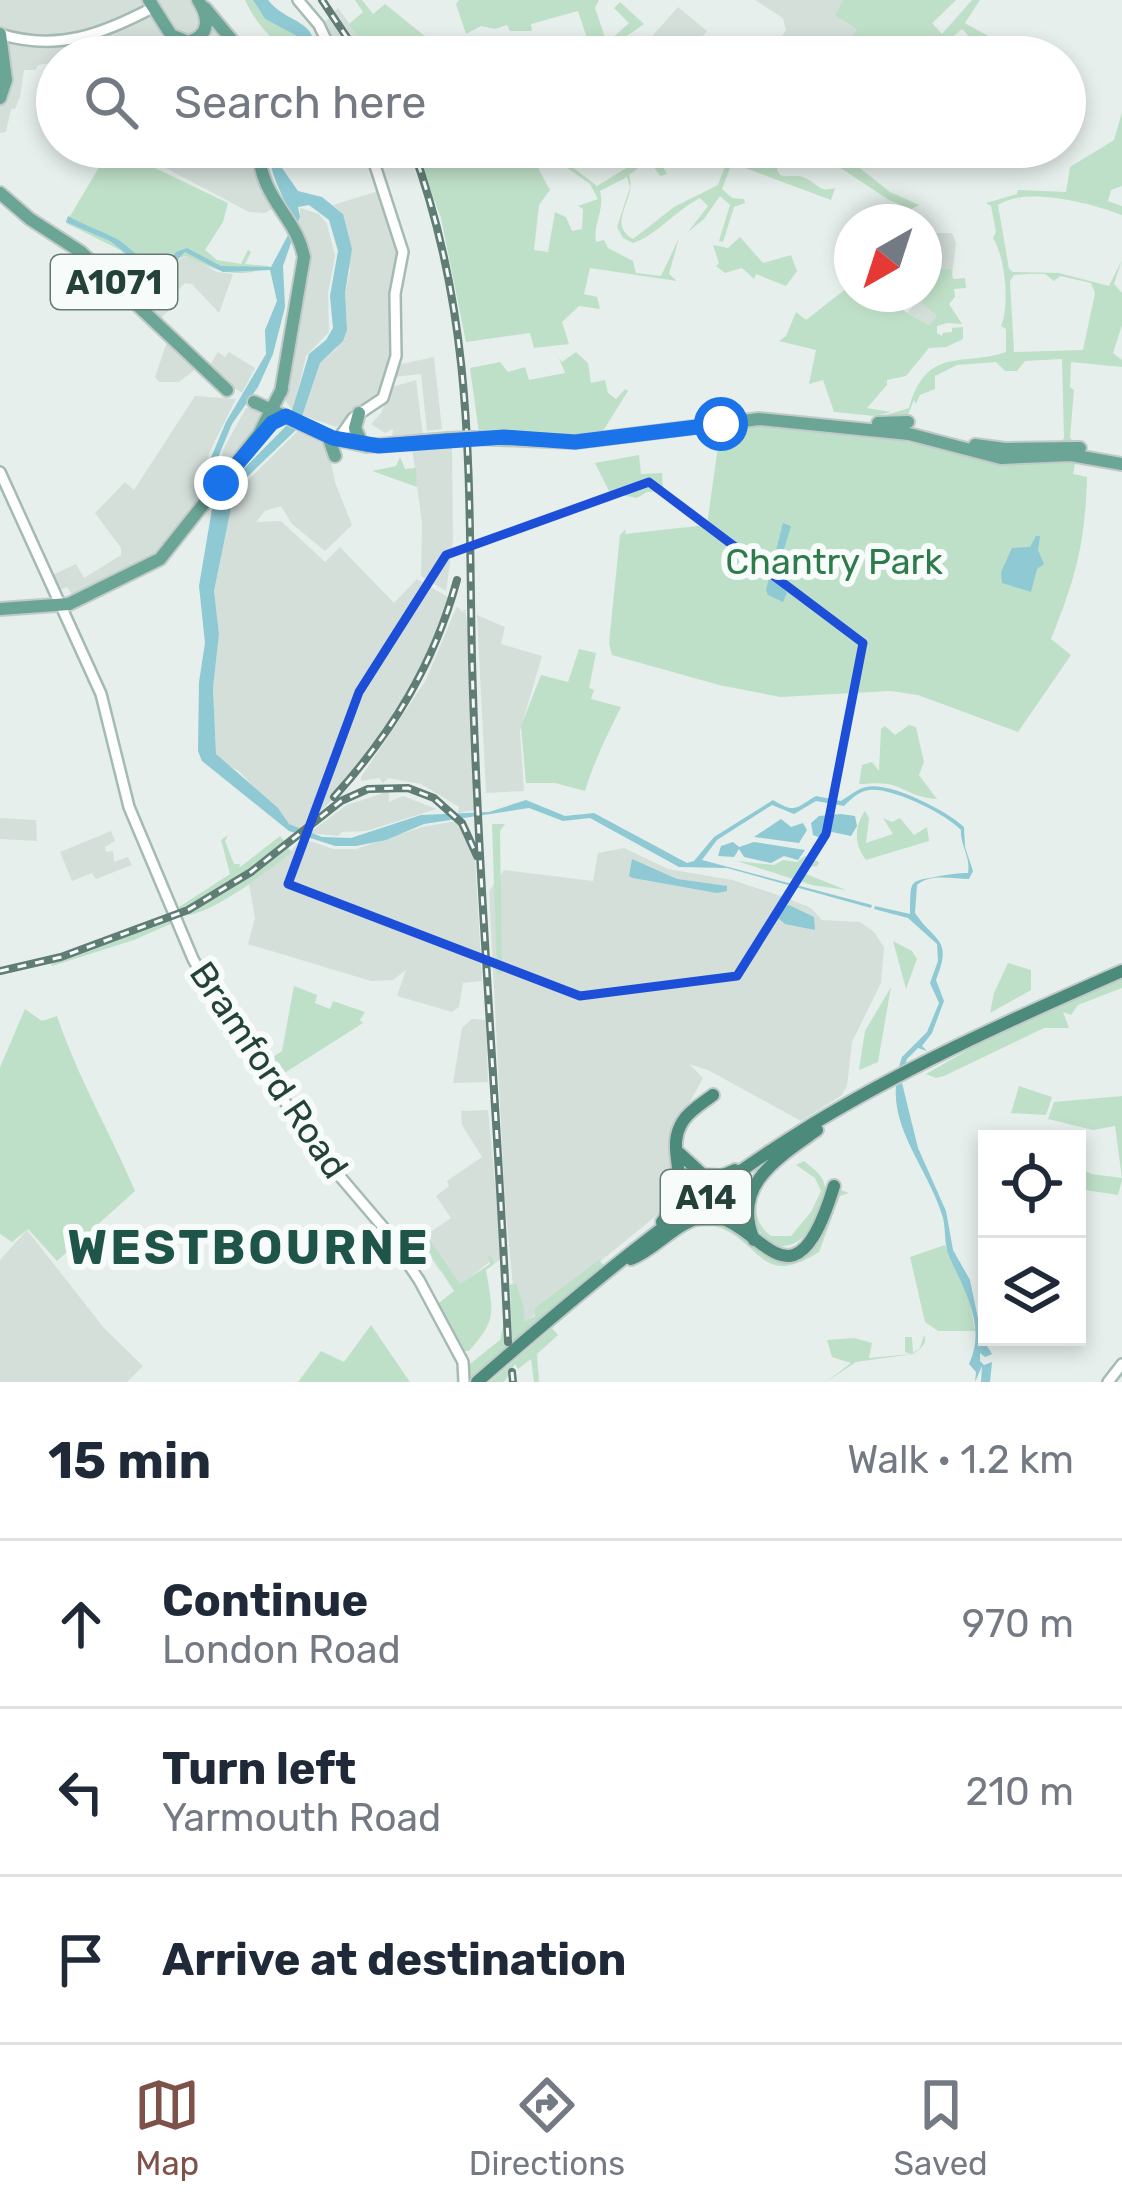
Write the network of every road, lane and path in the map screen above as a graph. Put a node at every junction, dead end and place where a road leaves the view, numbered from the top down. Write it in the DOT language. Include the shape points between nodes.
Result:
graph roads {
  1 [pos="297,0"];
  2 [pos="199,1"];
  3 [pos="150,5"];
  4 [pos="206,27"];
  5 [pos="224,32"];
  6 [pos="0,34"];
  7 [pos="91,36"];
  8 [pos="175,36"];
  9 [pos="198,36"];
  10 [pos="228,36"];
  11 [pos="321,36"];
  12 [pos="36,42"];
  13 [pos="0,50"];
  14 [pos="0,86"];
  15 [pos="0,98"];
  16 [pos="262,168"];
  17 [pos="376,168"];
  18 [pos="0,193"];
  19 [pos="263,407"];
  20 [pos="358,414"];
  21 [pos="808,423"];
  22 [pos="904,429"];
  23 [pos="347,438"];
  24 [pos="335,456"];
  25 [pos="1122,459"];
  26 [pos="0,472"];
  27 [pos="58,606"];
  28 [pos="0,609"];
  29 [pos="1122,974"];
  30 [pos="888,1085"];
  31 [pos="713,1095"];
  32 [pos="796,1140"];
  33 [pos="679,1153"];
  34 [pos="834,1186"];
  35 [pos="755,1241"];
  36 [pos="629,1257"];
  37 [pos="1122,1364"];
  38 [pos="464,1382"];
  39 [pos="481,1382"];
  40 [pos="1108,1382"];
  1 -- 11 [label="main road"];
  2 -- 4 [label="main road"];
  2 -- 5 [label="main road"];
  3 -- 7 [label="main road"];
  3 -- 8 [label="main road"];
  4 -- 5 [label="main road"];
  4 -- 9 [label="main road"];
  5 -- 10 [label="main road"];
  6 -- 12 [label="main road"];
  6 -- 15 [label="main road"];
  13 -- 14 [label="main road"];
  16 -- 19 [label="main road" via="304,262 283,404"];
  17 -- 20 [label="main road" via="403,252 398,345 381,401"];
  18 -- 19 [label="main road, A1071"];
  19 -- 23 [label="main road"];
  19 -- 27 [label="main road" via="251,446 156,562"];
  20 -- 23 [label="main road"];
  21 -- 22 [label="main road"];
  21 -- 22 [label="main road"];
  21 -- 23 [label="main road, bridge" via="759,419 575,442"];
  22 -- 25 [label="main road" via="1005,449 1079,448"];
  22 -- 25 [label="main road" via="1000,458"];
  23 -- 24 [label="main road"];
  26 -- 27 [label="main road, Bramford Road"];
  27 -- 28 [label="main road"];
  27 -- 38 [label="main road, Bramford Road" via="101,694 129,807 202,975 320,1153 419,1280 463,1362"];
  29 -- 30 [label="highway, A14"];
  30 -- 32 [label="highway, A14"];
  30 -- 32 [label="highway, A14"];
  31 -- 33 [label="highway" via="684,1120"];
  32 -- 33 [label="highway" via="721,1176 697,1172"];
  32 -- 35 [label="highway" via="751,1191"];
  32 -- 36 [label="highway, A14"];
  33 -- 36 [label="highway" via="675,1205"];
  34 -- 35 [label="highway" via="805,1247 783,1254"];
  35 -- 36 [label="highway" via="708,1216"];
  36 -- 39 [label="highway, A14"];
  37 -- 40 [label="main road"];
}
